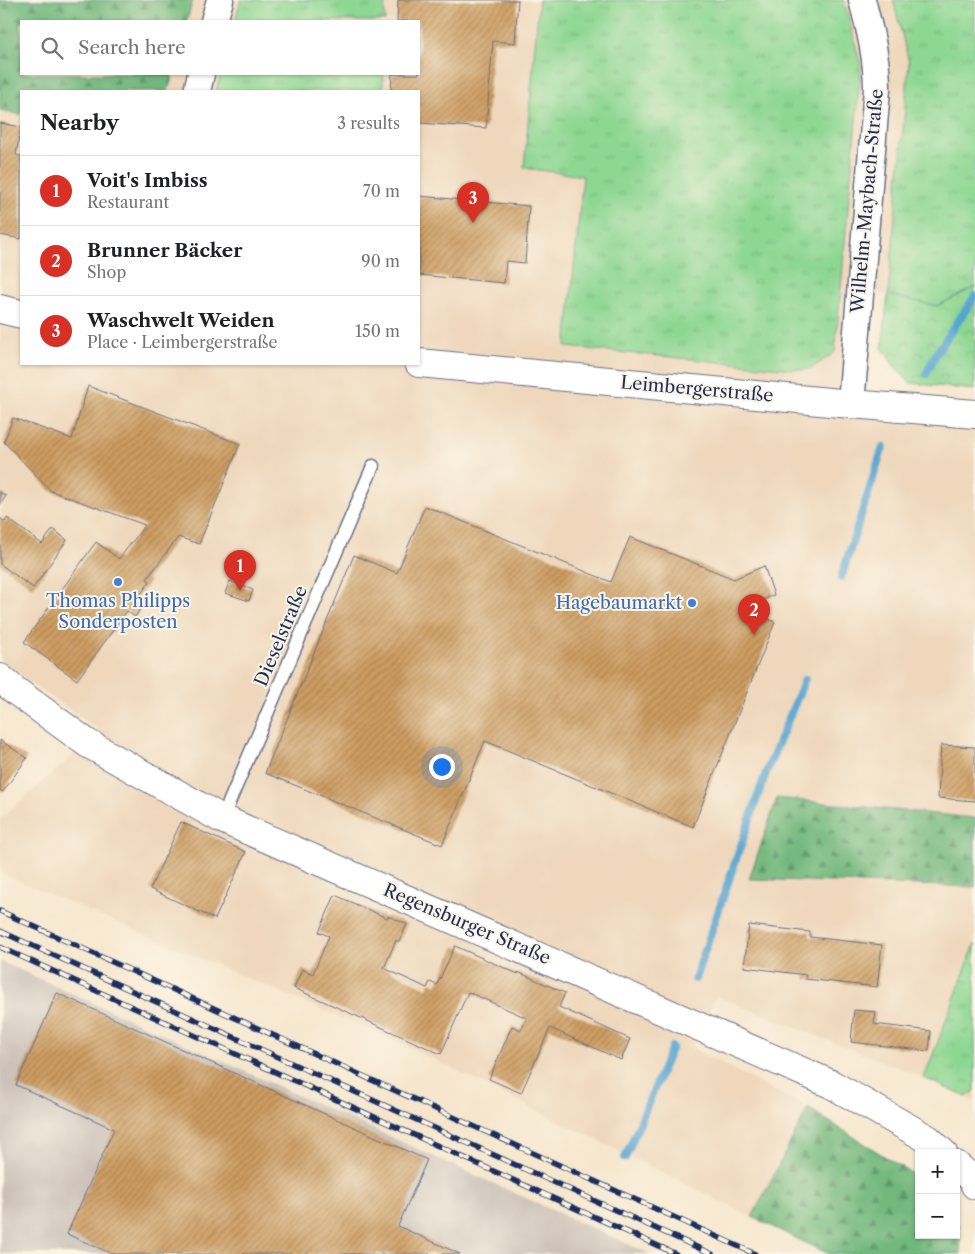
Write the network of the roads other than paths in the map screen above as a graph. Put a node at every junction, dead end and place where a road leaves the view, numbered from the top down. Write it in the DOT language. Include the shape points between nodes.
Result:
graph roads {
  1 [pos="220,0"];
  2 [pos="862,0"];
  3 [pos="214,20"];
  4 [pos="201,75"];
  5 [pos="197,90"];
  6 [pos="0,309"];
  7 [pos="20,314"];
  8 [pos="420,363"];
  9 [pos="851,404"];
  10 [pos="975,414"];
  11 [pos="373,466"];
  12 [pos="0,678"];
  13 [pos="222,819"];
  14 [pos="939,1149"];
  15 [pos="960,1168"];
  16 [pos="975,1185"];
  1 -- 3 [label="street"];
  2 -- 9 [label="street, Wilhelm-Maybach-Straße" via="875,55 877,90"];
  4 -- 5 [label="street"];
  6 -- 7 [label="main road"];
  8 -- 9 [label="main road, Leimbergerstraße"];
  9 -- 10 [label="main road, Leimbergerstraße"];
  11 -- 13 [label="lane, Dieselstraße"];
  12 -- 13 [label="main road, Regensburger Straße" via="87,743"];
  13 -- 14 [label="main road, Regensburger Straße" via="831,1084 928,1139"];
  15 -- 16 [label="main road"];
}
